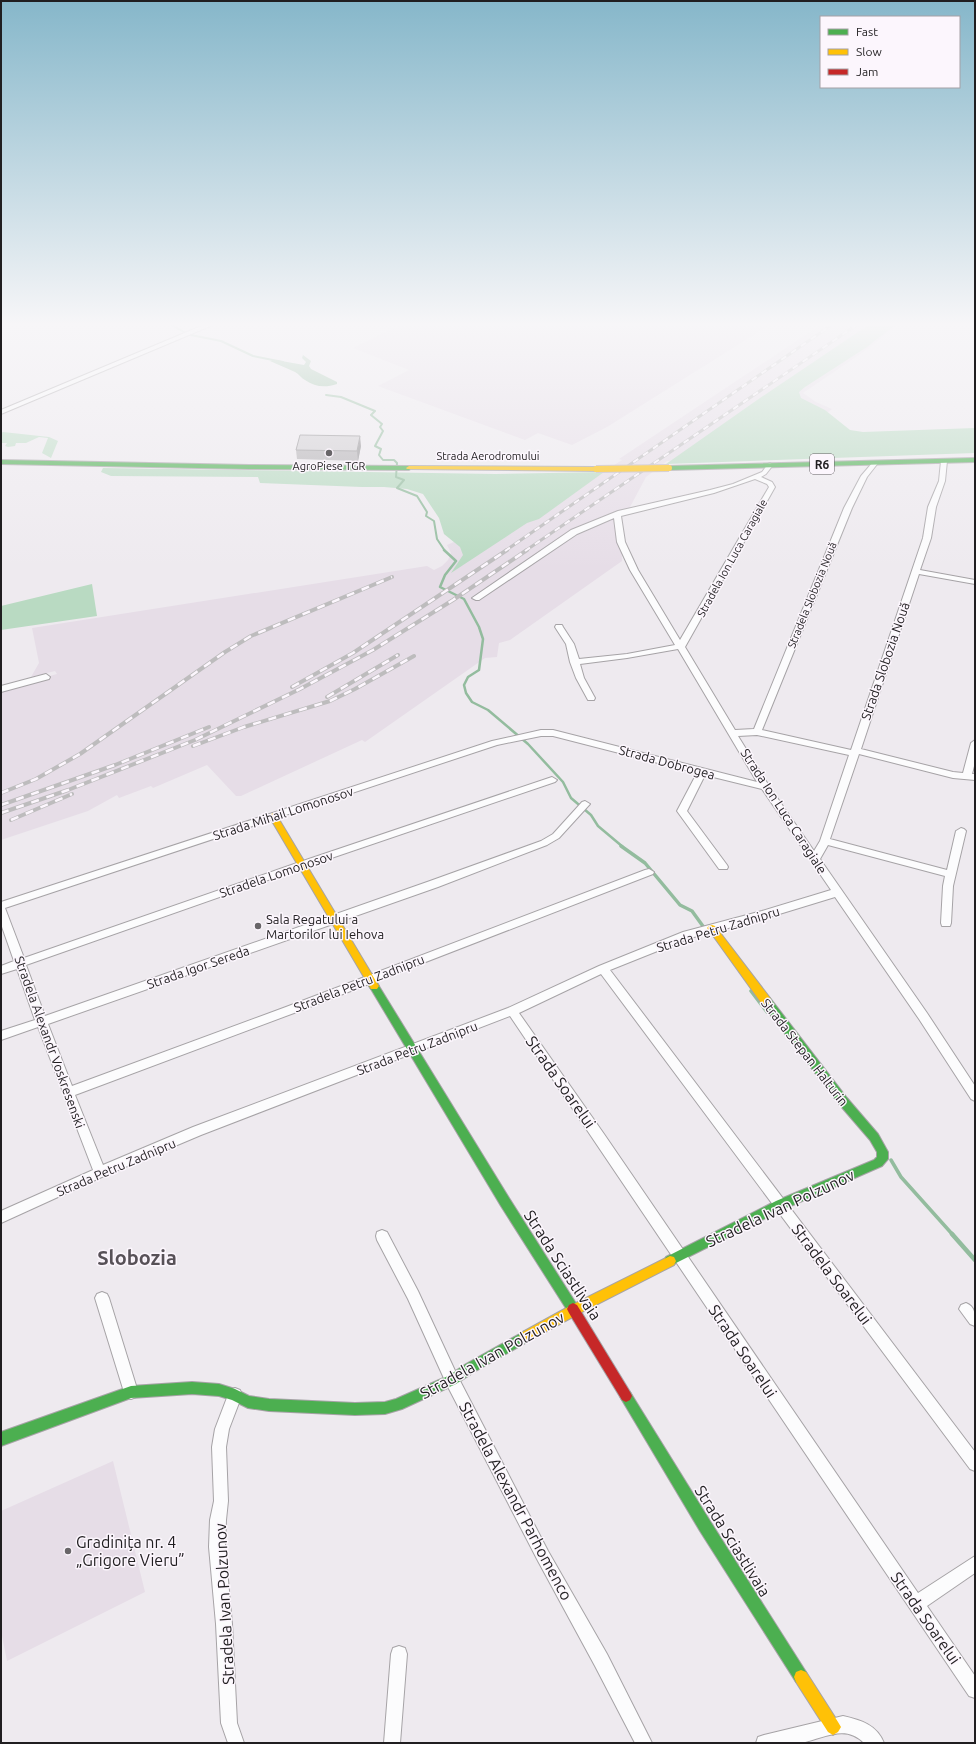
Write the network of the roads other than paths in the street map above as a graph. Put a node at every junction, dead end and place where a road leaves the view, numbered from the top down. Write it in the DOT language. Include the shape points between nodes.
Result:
graph roads {
  1 [pos="17,405"];
  2 [pos="1,412"];
  3 [pos="975,460"];
  4 [pos="944,461"];
  5 [pos="1,462"];
  6 [pos="875,463"];
  7 [pos="770,465"];
  8 [pos="755,477"];
  9 [pos="617,515"];
  10 [pos="915,571"];
  11 [pos="975,582"];
  12 [pos="476,598"];
  13 [pos="559,627"];
  14 [pos="681,646"];
  15 [pos="574,662"];
  16 [pos="46,677"];
  17 [pos="1,689"];
  18 [pos="591,698"];
  19 [pos="757,732"];
  20 [pos="734,733"];
  21 [pos="568,737"];
  22 [pos="975,743"];
  23 [pos="854,752"];
  24 [pos="702,771"];
  25 [pos="971,776"];
  26 [pos="552,780"];
  27 [pos="765,787"];
  28 [pos="586,804"];
  29 [pos="273,816"];
  30 [pos="961,831"];
  31 [pos="825,841"];
  32 [pos="815,858"];
  33 [pos="301,865"];
  34 [pos="723,867"];
  35 [pos="649,872"];
  36 [pos="950,874"];
  37 [pos="838,892"];
  38 [pos="1,906"];
  39 [pos="1,910"];
  40 [pos="334,919"];
  41 [pos="946,923"];
  42 [pos="712,928"];
  43 [pos="21,963"];
  44 [pos="603,969"];
  45 [pos="1,970"];
  46 [pos="370,978"];
  47 [pos="512,1011"];
  48 [pos="42,1022"];
  49 [pos="1,1036"];
  50 [pos="413,1050"];
  51 [pos="69,1092"];
  52 [pos="975,1096"];
  53 [pos="863,1169"];
  54 [pos="100,1172"];
  55 [pos="780,1205"];
  56 [pos="1,1217"];
  57 [pos="382,1236"];
  58 [pos="680,1256"];
  59 [pos="102,1298"];
  60 [pos="966,1309"];
  61 [pos="574,1310"];
  62 [pos="975,1320"];
  63 [pos="452,1380"];
  64 [pos="132,1392"];
  65 [pos="235,1395"];
  66 [pos="1,1439"];
  67 [pos="975,1464"];
  68 [pos="975,1564"];
  69 [pos="916,1604"];
  70 [pos="399,1654"];
  71 [pos="975,1690"];
  72 [pos="833,1727"];
  73 [pos="236,1743"];
  74 [pos="392,1743"];
  75 [pos="644,1743"];
  76 [pos="764,1743"];
  77 [pos="876,1743"];
  1 -- 2 [label="street"];
  3 -- 4 [label="main road, Strada Aerodromului / R6"];
  4 -- 6 [label="main road, Strada Aerodromului / R6"];
  4 -- 10 [label="street, Strada Slobozia Nouă" via="942,481 932,507 929,528"];
  5 -- 7 [label="main road, Strada Aerodromului / R6, bridge" via="596,469"];
  6 -- 7 [label="main road, Strada Aerodromului / R6"];
  6 -- 19 [label="street, Stradela Slobozia Nouă" via="864,476 848,508"];
  7 -- 8 [label="street" via="764,473"];
  8 -- 9 [label="street" via="712,492"];
  8 -- 14 [label="street, Stradela Ion Luca Caragiale" via="770,483 772,487"];
  9 -- 12 [label="street" via="574,532"];
  9 -- 14 [label="street, Strada Ion Luca Caragiale" via="624,550"];
  10 -- 11 [label="street"];
  10 -- 23 [label="street, Strada Slobozia Nouă"];
  13 -- 15 [label="street" via="570,644"];
  14 -- 15 [label="street"];
  14 -- 20 [label="street, Strada Ion Luca Caragiale"];
  15 -- 18 [label="street"];
  16 -- 17 [label="street"];
  19 -- 20 [label="street"];
  19 -- 23 [label="street"];
  20 -- 27 [label="street, Strada Ion Luca Caragiale"];
  21 -- 24 [label="street, Strada Dobrogea"];
  21 -- 29 [label="street, Strada Mihail Lomonosov" via="541,733 495,743"];
  22 -- 25 [label="street"];
  23 -- 25 [label="street" via="953,775"];
  23 -- 31 [label="street, Strada Slobozia Nouă"];
  24 -- 27 [label="street, Strada Dobrogea"];
  24 -- 34 [label="street" via="682,811"];
  26 -- 33 [label="street, Stradela Lomonosov"];
  27 -- 32 [label="street, Strada Ion Luca Caragiale"];
  28 -- 40 [label="street, Strada Igor Sereda" via="556,836 544,843"];
  29 -- 33 [label="main road, Strada Sciastlivaia"];
  29 -- 38 [label="street, Strada Mihail Lomonosov"];
  30 -- 36 [label="street"];
  31 -- 32 [label="street, Strada Slobozia Nouă"];
  31 -- 36 [label="street"];
  32 -- 37 [label="street, Strada Ion Luca Caragiale"];
  33 -- 40 [label="main road, Strada Sciastlivaia"];
  33 -- 43 [label="street, Stradela Lomonosov"];
  35 -- 46 [label="street, Stradela Petru Zadnipru"];
  36 -- 41 [label="street" via="946,896"];
  37 -- 42 [label="street, Strada Petru Zadnipru"];
  37 -- 52 [label="street, Strada Ion Luca Caragiale" via="919,1009"];
  39 -- 43 [label="street, Stradela Alexandr Voskresenski"];
  40 -- 46 [label="main road, Strada Sciastlivaia"];
  40 -- 48 [label="street, Strada Igor Sereda"];
  42 -- 44 [label="street, Strada Petru Zadnipru" via="661,945"];
  42 -- 53 [label="main road, Strada Stepan Halturin" via="851,1112 881,1147 884,1152 882,1159"];
  43 -- 45 [label="street, Stradela Lomonosov"];
  43 -- 48 [label="street, Stradela Alexandr Voskresenski"];
  44 -- 47 [label="street, Strada Petru Zadnipru"];
  44 -- 55 [label="street, Stradela Soarelui"];
  46 -- 50 [label="main road, Strada Sciastlivaia"];
  46 -- 51 [label="street, Stradela Petru Zadnipru"];
  47 -- 50 [label="street, Strada Petru Zadnipru"];
  47 -- 58 [label="street, Strada Soarelui"];
  48 -- 49 [label="street, Strada Igor Sereda"];
  48 -- 51 [label="street, Stradela Alexandr Voskresenski"];
  50 -- 54 [label="street, Strada Petru Zadnipru" via="197,1131"];
  50 -- 61 [label="main road, Strada Sciastlivaia"];
  51 -- 54 [label="street, Stradela Alexandr Voskresenski"];
  53 -- 55 [label="main road, Stradela Ivan Polzunov"];
  54 -- 56 [label="street, Strada Petru Zadnipru"];
  55 -- 58 [label="main road, Stradela Ivan Polzunov"];
  55 -- 67 [label="street, Stradela Soarelui"];
  57 -- 63 [label="street, Stradela Alexandr Parhomenco" via="413,1294"];
  58 -- 61 [label="main road, Stradela Ivan Polzunov"];
  58 -- 69 [label="street, Strada Soarelui"];
  59 -- 64 [label="street"];
  60 -- 62 [label="street"];
  61 -- 63 [label="main road, Stradela Ivan Polzunov"];
  61 -- 72 [label="main road, Strada Sciastlivaia" via="705,1526"];
  63 -- 65 [label="main road, Stradela Ivan Polzunov" via="408,1401 385,1408 269,1405 248,1402"];
  63 -- 75 [label="street, Stradela Alexandr Parhomenco"];
  64 -- 65 [label="main road, Stradela Ivan Polzunov" via="192,1388 219,1390"];
  64 -- 66 [label="main road, Stradela Ivan Polzunov"];
  65 -- 73 [label="street, Stradela Ivan Polzunov" via="222,1429 219,1447 221,1501 217,1547 229,1723"];
  68 -- 69 [label="street"];
  69 -- 71 [label="street, Strada Soarelui"];
  70 -- 74 [label="street"];
  72 -- 76 [label="street"];
  72 -- 77 [label="street" via="844,1724 856,1726 867,1732"];
}
